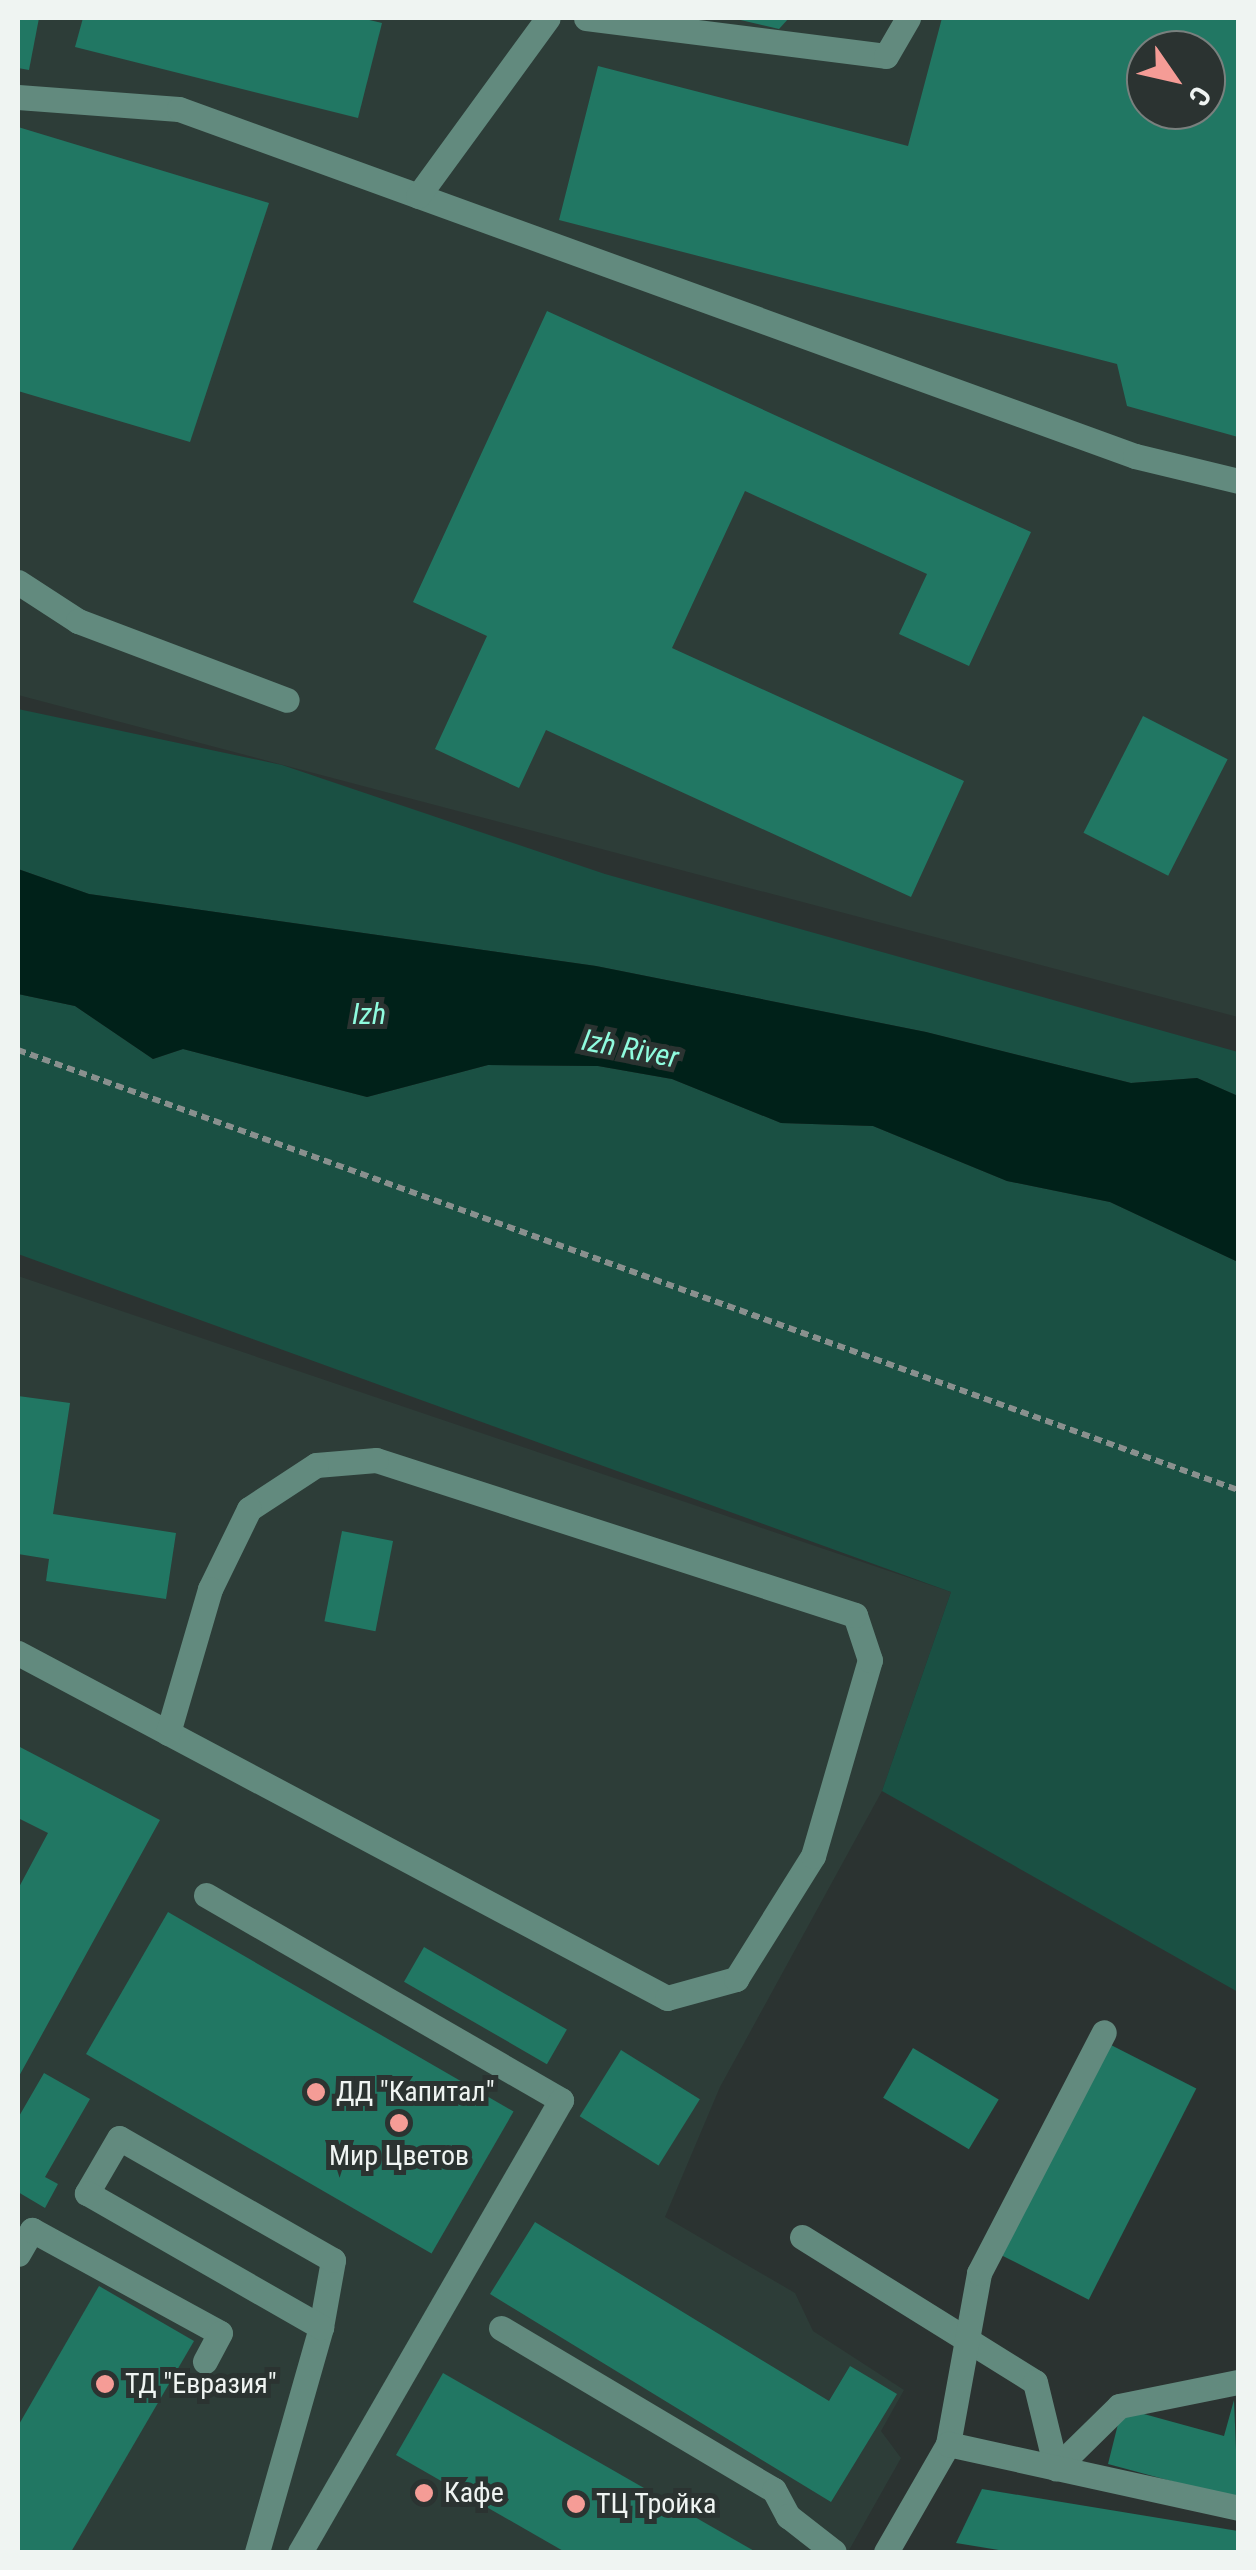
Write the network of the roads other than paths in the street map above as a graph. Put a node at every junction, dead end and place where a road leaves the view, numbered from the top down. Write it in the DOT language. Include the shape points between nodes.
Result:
graph roads {
  1 [pos="548,18"];
  2 [pos="586,18"];
  3 [pos="908,18"];
  4 [pos="18,97"];
  5 [pos="418,196"];
  6 [pos="1238,481"];
  7 [pos="18,582"];
  8 [pos="286,700"];
  9 [pos="18,1653"];
  10 [pos="168,1733"];
  11 [pos="206,1895"];
  12 [pos="1104,2032"];
  13 [pos="802,2236"];
  14 [pos="18,2254"];
  15 [pos="321,2327"];
  16 [pos="501,2328"];
  17 [pos="966,2339"];
  18 [pos="205,2361"];
  19 [pos="1238,2382"];
  20 [pos="948,2444"];
  21 [pos="1056,2468"];
  22 [pos="1238,2508"];
  23 [pos="257,2552"];
  24 [pos="300,2552"];
  25 [pos="834,2552"];
  26 [pos="886,2552"];
  1 -- 5 [label="lane"];
  2 -- 3 [label="lane" via="886,56"];
  4 -- 5 [label="lane" via="179,108"];
  5 -- 6 [label="lane" via="1134,456"];
  7 -- 8 [label="lane" via="78,621"];
  9 -- 10 [label="lane"];
  10 -- 10 [label="lane" via="666,1998 736,1979 813,1856 870,1660 855,1616 376,1460 316,1465 248,1508 210,1589"];
  11 -- 24 [label="lane" via="561,2100"];
  12 -- 17 [label="lane" via="979,2274"];
  13 -- 17 [label="lane"];
  14 -- 18 [label="lane" via="32,2230 220,2332"];
  15 -- 15 [label="lane" via="334,2260 119,2138 87,2193"];
  15 -- 23 [label="lane"];
  16 -- 25 [label="lane" via="774,2490 788,2516"];
  17 -- 20 [label="lane"];
  17 -- 21 [label="lane" via="1035,2382"];
  19 -- 21 [label="lane" via="1119,2406"];
  20 -- 21 [label="lane"];
  20 -- 26 [label="lane"];
  21 -- 22 [label="lane"];
}
